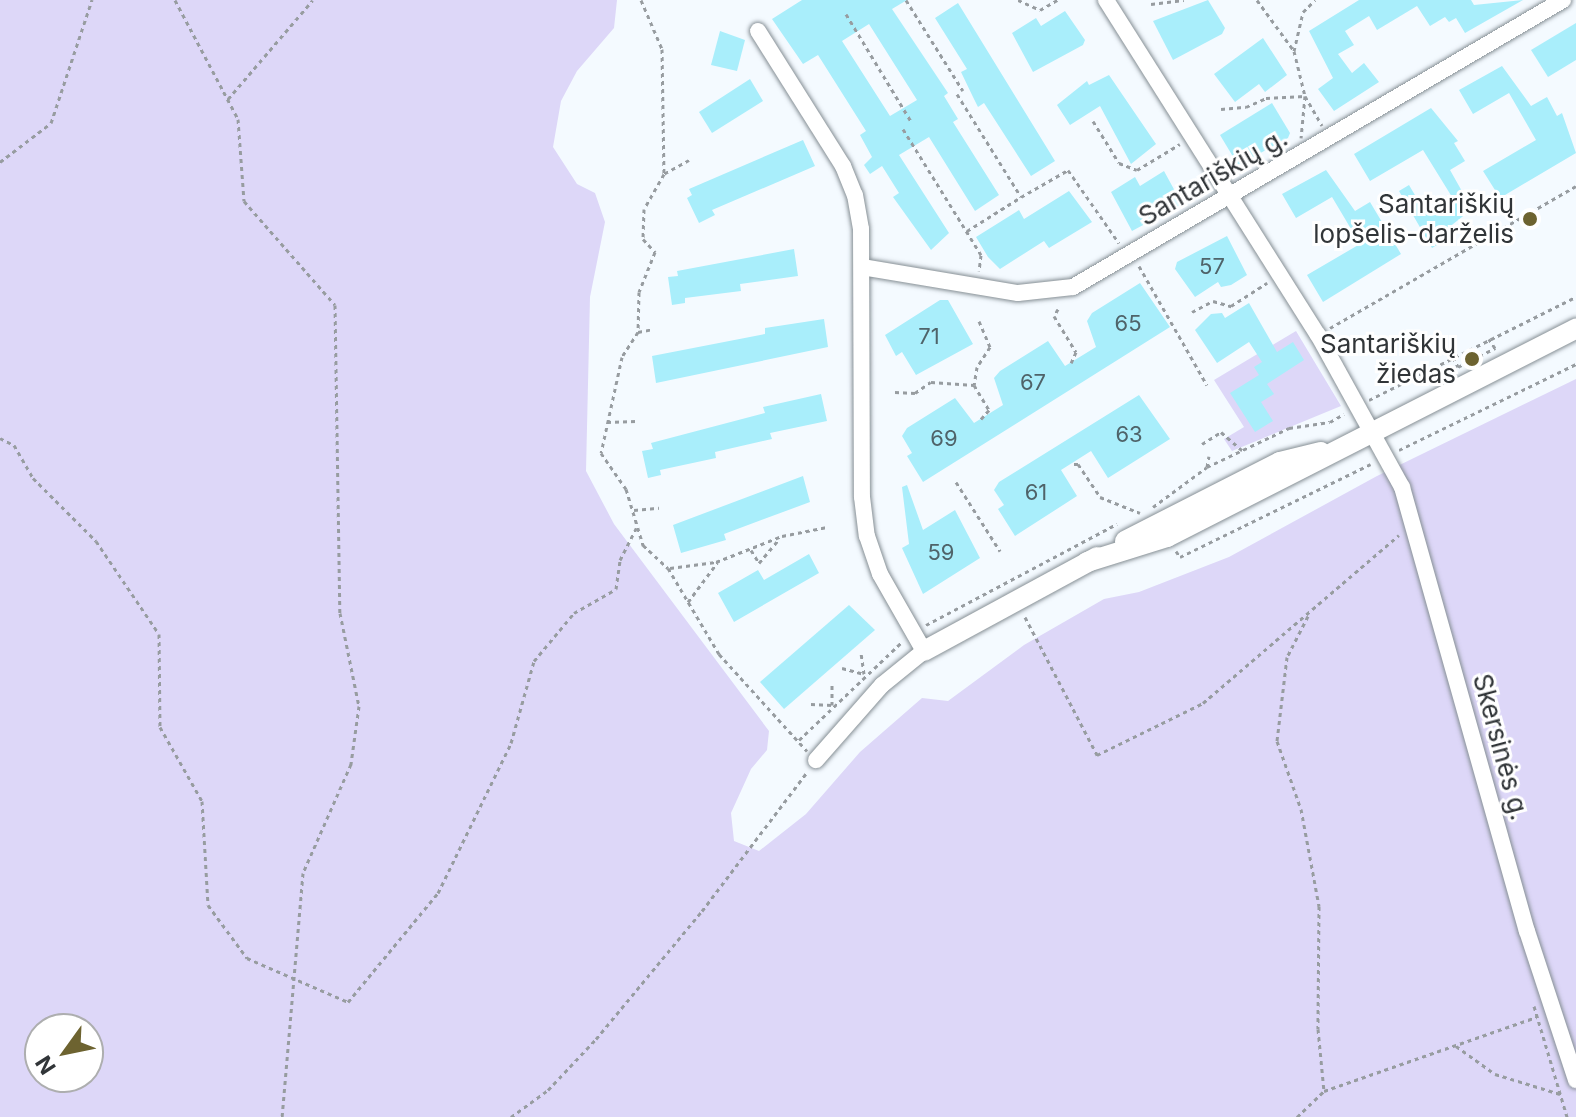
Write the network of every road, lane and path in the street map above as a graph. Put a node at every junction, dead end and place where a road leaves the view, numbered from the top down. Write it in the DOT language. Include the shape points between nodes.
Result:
graph roads {
  1 [pos="92,0"];
  2 [pos="175,0"];
  3 [pos="313,0"];
  4 [pos="641,0"];
  5 [pos="906,0"];
  6 [pos="1018,0"];
  7 [pos="1057,0"];
  8 [pos="1106,0"];
  9 [pos="1184,0"];
  10 [pos="1257,0"];
  11 [pos="1315,0"];
  12 [pos="1563,0"];
  13 [pos="1151,4"];
  14 [pos="846,14"];
  15 [pos="758,31"];
  16 [pos="1294,51"];
  17 [pos="963,91"];
  18 [pos="957,94"];
  19 [pos="1305,96"];
  20 [pos="228,99"];
  21 [pos="1221,109"];
  22 [pos="1093,121"];
  23 [pos="912,123"];
  24 [pos="903,129"];
  25 [pos="1193,136"];
  26 [pos="1330,138"];
  27 [pos="1301,156"];
  28 [pos="689,160"];
  29 [pos="0,162"];
  30 [pos="664,174"];
  31 [pos="1576,186"];
  32 [pos="1021,197"];
  33 [pos="1232,197"];
  34 [pos="966,231"];
  35 [pos="664,250"];
  36 [pos="655,252"];
  37 [pos="1132,255"];
  38 [pos="862,267"];
  39 [pos="1281,275"];
  40 [pos="978,287"];
  41 [pos="1576,297"];
  42 [pos="1058,309"];
  43 [pos="1192,312"];
  44 [pos="979,321"];
  45 [pos="653,329"];
  46 [pos="1576,329"];
  47 [pos="638,332"];
  48 [pos="1318,335"];
  49 [pos="1489,339"];
  50 [pos="1453,357"];
  51 [pos="1071,363"];
  52 [pos="1576,364"];
  53 [pos="974,385"];
  54 [pos="1207,385"];
  55 [pos="1388,390"];
  56 [pos="895,392"];
  57 [pos="1365,401"];
  58 [pos="1394,402"];
  59 [pos="1351,410"];
  60 [pos="980,420"];
  61 [pos="636,421"];
  62 [pos="607,422"];
  63 [pos="1374,430"];
  64 [pos="1408,430"];
  65 [pos="0,438"];
  66 [pos="1414,442"];
  67 [pos="1202,444"];
  68 [pos="1242,450"];
  69 [pos="1209,456"];
  70 [pos="1385,457"];
  71 [pos="1074,464"];
  72 [pos="1207,467"];
  73 [pos="956,482"];
  74 [pos="659,508"];
  75 [pos="634,510"];
  76 [pos="1140,513"];
  77 [pos="827,527"];
  78 [pos="1408,527"];
  79 [pos="636,528"];
  80 [pos="1164,530"];
  81 [pos="782,536"];
  82 [pos="751,550"];
  83 [pos="1000,551"];
  84 [pos="719,561"];
  85 [pos="668,568"];
  86 [pos="1016,598"];
  87 [pos="688,602"];
  88 [pos="1308,615"];
  89 [pos="924,651"];
  90 [pos="861,652"];
  91 [pos="842,668"];
  92 [pos="832,682"];
  93 [pos="811,704"];
  94 [pos="816,760"];
  95 [pos="297,979"];
  96 [pos="1537,1017"];
  97 [pos="1455,1045"];
  98 [pos="1576,1080"];
  99 [pos="1324,1091"];
  100 [pos="1560,1094"];
  101 [pos="282,1117"];
  102 [pos="511,1117"];
  103 [pos="1297,1117"];
  1 -- 29 [label="path" via="51,123"];
  2 -- 20 [label="path"];
  3 -- 20 [label="path"];
  4 -- 30 [label="path" via="662,49"];
  5 -- 17 [label="path"];
  6 -- 7 [label="path" via="1040,10"];
  8 -- 25 [label="street, Skersinės g."];
  9 -- 13 [label="path"];
  10 -- 16 [label="path"];
  11 -- 16 [label="path" via="1303,12"];
  12 -- 26 [label="street, Santariškių g."];
  14 -- 23 [label="path"];
  15 -- 38 [label="street" via="851,184 859,210"];
  16 -- 19 [label="path"];
  18 -- 32 [label="path"];
  19 -- 21 [label="path"];
  19 -- 26 [label="path"];
  19 -- 27 [label="path"];
  20 -- 95 [label="path" via="238,119 244,201 335,305 340,613 359,706 351,764 303,873"];
  22 -- 25 [label="path" via="1119,163 1137,170"];
  24 -- 34 [label="path"];
  25 -- 33 [label="street, Skersinės g."];
  26 -- 27 [label="street, Santariškių g."];
  27 -- 33 [label="street, Santariškių g."];
  28 -- 30 [label="path"];
  30 -- 36 [label="path" via="644,209 641,229"];
  31 -- 48 [label="path"];
  32 -- 34 [label="path"];
  32 -- 37 [label="path" via="1068,170 1115,240"];
  33 -- 37 [label="street, Santariškių g."];
  33 -- 39 [label="street, Skersinės g."];
  34 -- 40 [label="path" via="981,255"];
  35 -- 36 [label="path"];
  36 -- 47 [label="path" via="639,292"];
  37 -- 40 [label="street, Santariškių g." via="1056,292"];
  37 -- 54 [label="path"];
  38 -- 40 [label="street, Santariškių g."];
  38 -- 89 [label="street" via="862,497 867,536 885,585"];
  39 -- 43 [label="path" via="1231,306 1213,301"];
  39 -- 48 [label="street, Skersinės g."];
  41 -- 49 [label="path"];
  42 -- 51 [label="path" via="1054,316 1076,352"];
  44 -- 53 [label="path" via="990,347 977,367"];
  45 -- 47 [label="path"];
  46 -- 63 [label="main road"];
  47 -- 62 [label="path" via="622,357"];
  48 -- 63 [label="street, Skersinės g."];
  49 -- 50 [label="path"];
  49 -- 50 [label="path" via="1495,348 1458,367"];
  50 -- 55 [label="path"];
  52 -- 66 [label="path"];
  53 -- 56 [label="path" via="931,382 915,393"];
  53 -- 60 [label="path" via="989,410"];
  55 -- 57 [label="path"];
  55 -- 58 [label="path"];
  59 -- 68 [label="path" via="1330,422 1289,428"];
  61 -- 62 [label="path"];
  62 -- 75 [label="path" via="601,453"];
  63 -- 70 [label="street, Skersinės g."];
  63 -- 80 [label="main road" via="1315,464"];
  64 -- 66 [label="path"];
  65 -- 95 [label="path" via="14,445 33,478 96,541 159,634 160,727 202,801 208,905 247,958"];
  66 -- 70 [label="path"];
  67 -- 68 [label="path" via="1221,432"];
  68 -- 72 [label="path"];
  69 -- 72 [label="path"];
  70 -- 80 [label="path" via="1180,557"];
  70 -- 98 [label="street, Skersinės g." via="1422,549 1527,931"];
  71 -- 76 [label="path" via="1100,497"];
  72 -- 80 [label="path" via="1152,508"];
  73 -- 83 [label="path"];
  74 -- 75 [label="path"];
  75 -- 79 [label="path"];
  77 -- 81 [label="path"];
  78 -- 88 [label="path"];
  79 -- 85 [label="path" via="643,545"];
  79 -- 95 [label="path" via="620,560 616,589 574,613 534,661 511,743 438,893 348,1002"];
  80 -- 86 [label="main road"];
  81 -- 82 [label="path"];
  81 -- 82 [label="path" via="759,563"];
  82 -- 84 [label="path"];
  84 -- 85 [label="path"];
  84 -- 87 [label="path"];
  85 -- 87 [label="path"];
  86 -- 88 [label="path" via="1097,755 1203,703"];
  86 -- 89 [label="main road"];
  87 -- 94 [label="path" via="719,654"];
  88 -- 99 [label="path" via="1287,657 1277,741 1301,809 1319,906 1318,1029"];
  89 -- 94 [label="street" via="882,685"];
  90 -- 91 [label="path" via="864,674"];
  92 -- 93 [label="path" via="832,705"];
  94 -- 102 [label="path" via="596,1039 548,1090"];
  95 -- 101 [label="path"];
  96 -- 97 [label="path"];
  97 -- 99 [label="path"];
  97 -- 100 [label="path" via="1495,1074"];
  99 -- 103 [label="path"];
}
